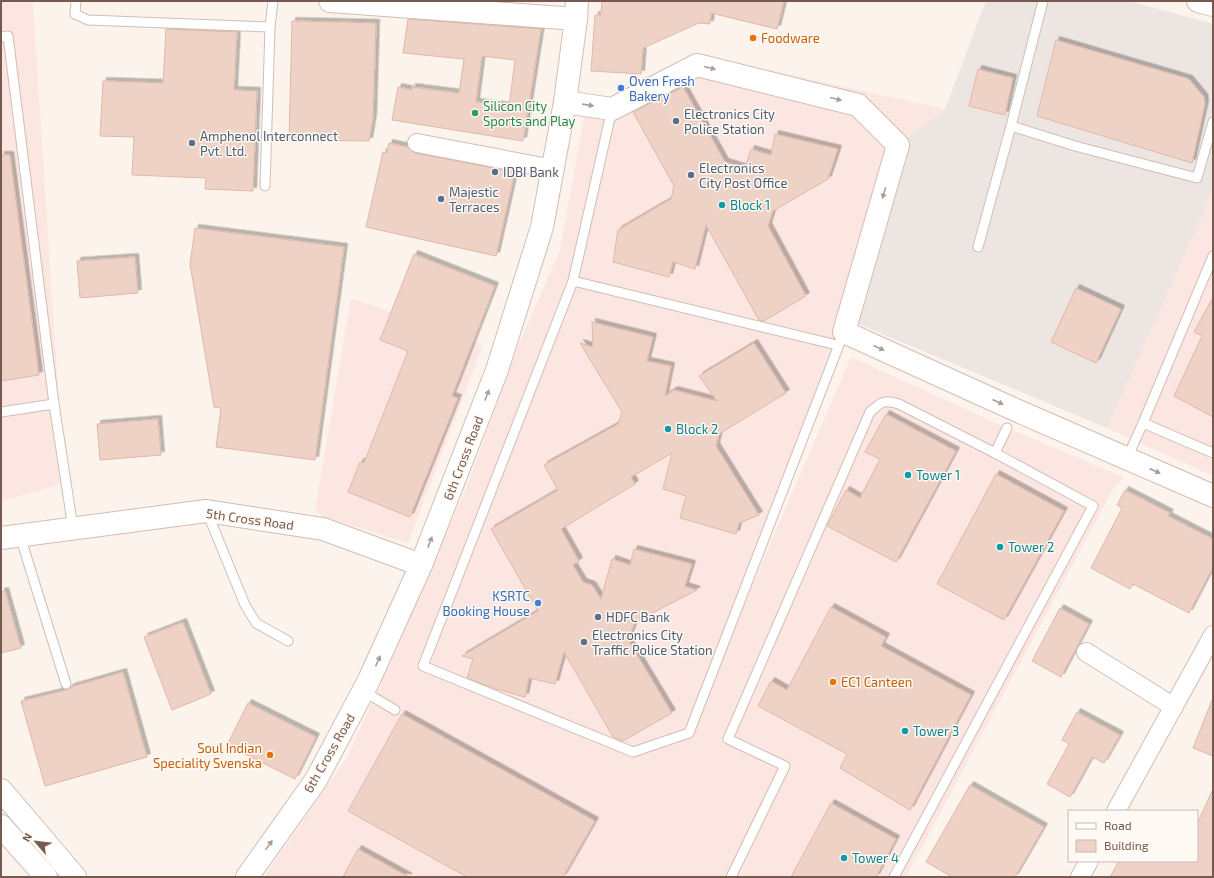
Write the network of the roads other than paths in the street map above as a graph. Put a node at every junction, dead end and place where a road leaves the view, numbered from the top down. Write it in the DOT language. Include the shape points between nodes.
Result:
graph roads {
  1 [pos="76,1"];
  2 [pos="273,1"];
  3 [pos="330,1"];
  4 [pos="1043,1"];
  5 [pos="1198,1"];
  6 [pos="1213,6"];
  7 [pos="577,10"];
  8 [pos="270,27"];
  9 [pos="1,37"];
  10 [pos="565,102"];
  11 [pos="612,109"];
  12 [pos="1213,122"];
  13 [pos="1011,126"];
  14 [pos="417,143"];
  15 [pos="553,170"];
  16 [pos="265,186"];
  17 [pos="978,247"];
  18 [pos="1213,256"];
  19 [pos="573,280"];
  20 [pos="841,338"];
  21 [pos="54,404"];
  22 [pos="1,412"];
  23 [pos="1144,423"];
  24 [pos="1007,428"];
  25 [pos="995,453"];
  26 [pos="1213,453"];
  27 [pos="1127,458"];
  28 [pos="1213,496"];
  29 [pos="206,511"];
  30 [pos="73,528"];
  31 [pos="10,536"];
  32 [pos="421,566"];
  33 [pos="1213,635"];
  34 [pos="288,642"];
  35 [pos="1086,652"];
  36 [pos="66,684"];
  37 [pos="363,691"];
  38 [pos="1174,707"];
  39 [pos="395,710"];
  40 [pos="1,790"];
  41 [pos="1117,810"];
  42 [pos="1,826"];
  43 [pos="1088,862"];
  44 [pos="249,876"];
  45 [pos="46,877"];
  46 [pos="75,877"];
  47 [pos="731,877"];
  48 [pos="894,877"];
  49 [pos="1080,877"];
  1 -- 8 [label="lane" via="75,14 88,20"];
  2 -- 8 [label="lane"];
  3 -- 7 [label="street"];
  4 -- 13 [label="lane"];
  5 -- 6 [label="street"];
  7 -- 10 [label="street, 6th Cross Road"];
  8 -- 16 [label="lane"];
  9 -- 21 [label="lane" via="8,36"];
  10 -- 11 [label="street, one-way"];
  10 -- 15 [label="street, 6th Cross Road"];
  11 -- 19 [label="lane"];
  11 -- 20 [label="street, one-way" via="696,65 858,105 898,145"];
  12 -- 13 [label="lane" via="1197,178 1075,146"];
  13 -- 17 [label="lane"];
  14 -- 15 [label="street"];
  32 -- 15 [label="street, 6th Cross Road, one-way" via="497,370 542,227"];
  18 -- 23 [label="lane"];
  19 -- 20 [label="lane"];
  19 -- 20 [label="lane" via="423,666 633,752 689,733"];
  20 -- 27 [label="street, one-way"];
  21 -- 22 [label="lane"];
  21 -- 30 [label="lane"];
  23 -- 26 [label="lane"];
  23 -- 27 [label="lane"];
  24 -- 25 [label="lane"];
  25 -- 47 [label="lane" via="899,404 882,402 870,412 728,739 785,766"];
  25 -- 48 [label="lane" via="1093,506"];
  27 -- 28 [label="street, one-way"];
  29 -- 30 [label="street, 5th Cross Road"];
  29 -- 32 [label="street, 5th Cross Road" via="323,529"];
  29 -- 34 [label="lane" via="245,605 256,623"];
  30 -- 31 [label="street, 5th Cross Road"];
  31 -- 36 [label="lane"];
  37 -- 32 [label="street, 6th Cross Road, one-way"];
  33 -- 38 [label="street"];
  35 -- 38 [label="street"];
  37 -- 39 [label="lane"];
  44 -- 37 [label="street, 6th Cross Road, one-way" via="316,780"];
  38 -- 41 [label="street"];
  40 -- 46 [label="street"];
  42 -- 45 [label="street"];
  43 -- 49 [label="street"];
}
